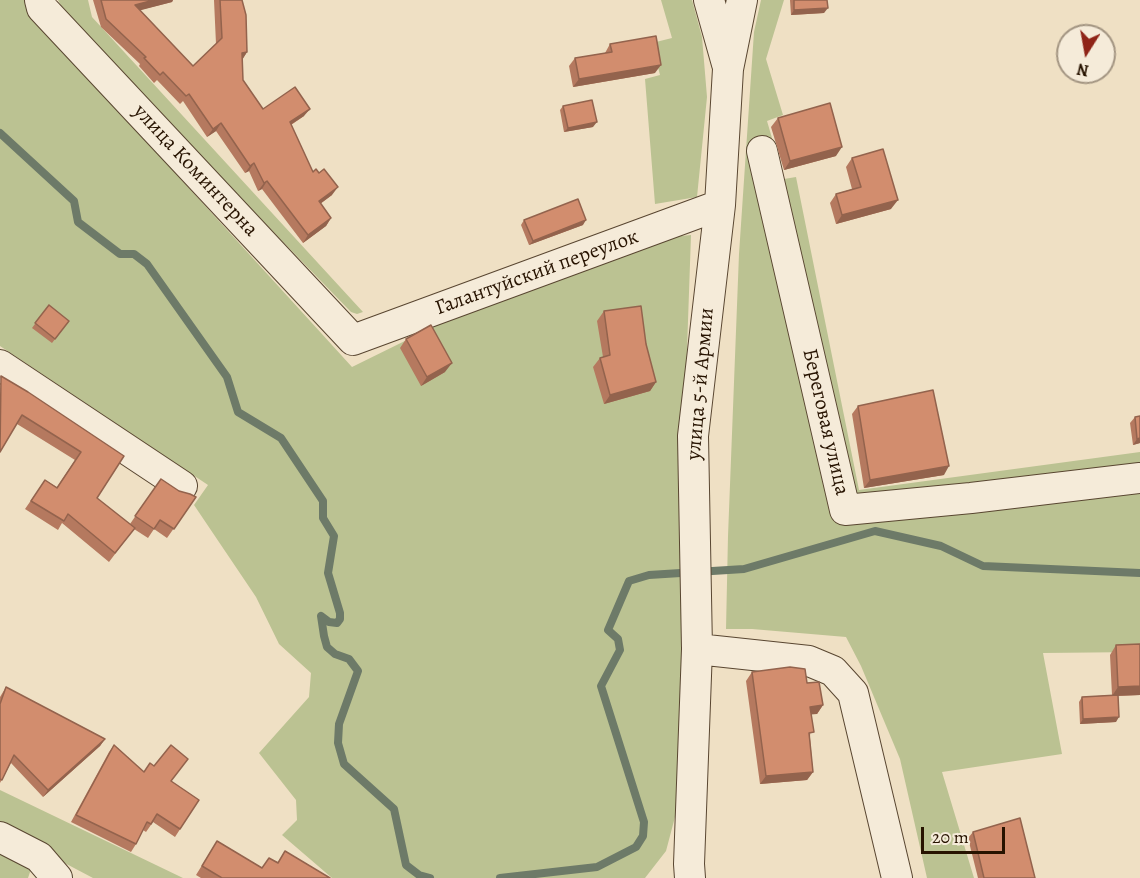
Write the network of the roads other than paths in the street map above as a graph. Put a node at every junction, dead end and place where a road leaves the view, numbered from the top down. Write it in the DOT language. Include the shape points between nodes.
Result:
graph roads {
  1 [pos="40,0"];
  2 [pos="709,0"];
  3 [pos="742,0"];
  4 [pos="728,69"];
  5 [pos="762,151"];
  6 [pos="720,205"];
  7 [pos="353,340"];
  8 [pos="0,365"];
  9 [pos="1140,478"];
  10 [pos="182,486"];
  11 [pos="697,649"];
  12 [pos="0,837"];
  13 [pos="684,873"];
  14 [pos="57,878"];
  15 [pos="897,878"];
  1 -- 7 [label="street, улица Коминтерна" via="50,17"];
  2 -- 4 [label="street"];
  3 -- 4 [label="street, улица 5-й Армии"];
  4 -- 6 [label="street, улица 5-й Армии"];
  5 -- 9 [label="street, Береговая улица" via="845,510"];
  6 -- 7 [label="street, Галантуйский переулок"];
  6 -- 11 [label="street, улица 5-й Армии" via="693,436"];
  8 -- 10 [label="street"];
  11 -- 13 [label="street, улица 5-й Армии"];
  11 -- 15 [label="street" via="809,661 833,671 853,693"];
  12 -- 14 [label="street" via="39,857"];
}
